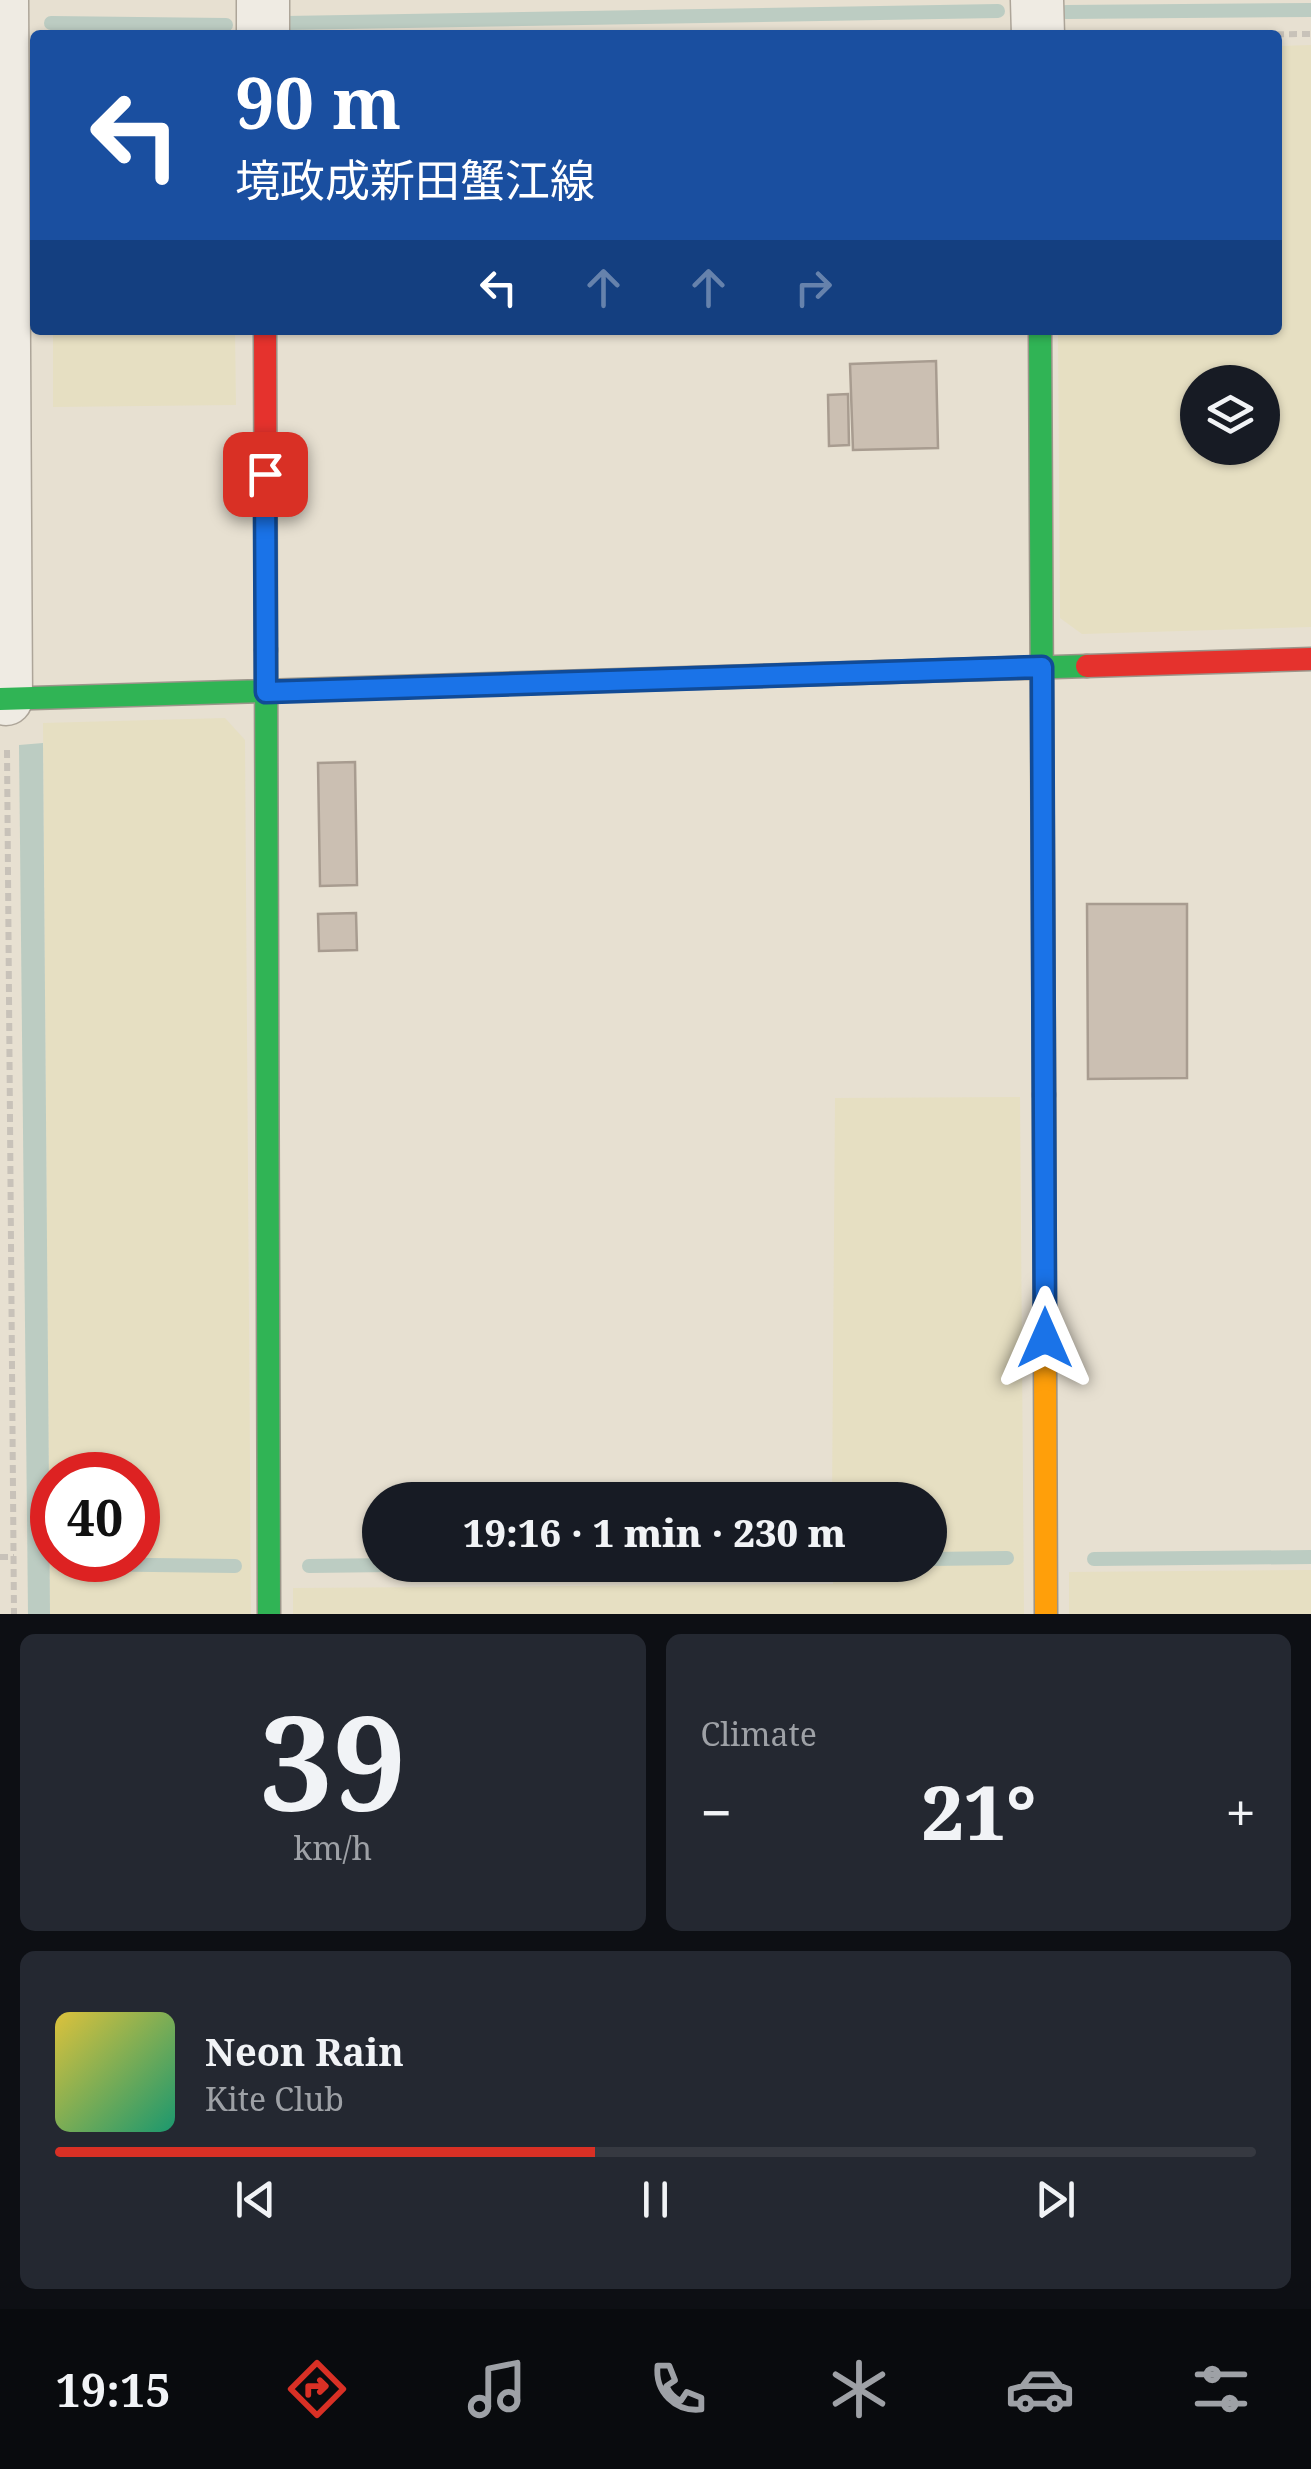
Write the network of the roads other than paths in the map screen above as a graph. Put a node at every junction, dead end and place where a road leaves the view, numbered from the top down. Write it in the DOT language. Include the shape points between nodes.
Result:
graph roads {
  1 [pos="2,0"];
  2 [pos="263,0"];
  3 [pos="1037,0"];
  4 [pos="264,30"];
  5 [pos="1038,30"];
  6 [pos="265,335"];
  7 [pos="1040,335"];
  8 [pos="1311,659"];
  9 [pos="1042,667"];
  10 [pos="266,692"];
  11 [pos="3,699"];
  12 [pos="268,1614"];
  13 [pos="1046,1614"];
  1 -- 11 [label="street"];
  2 -- 4 [label="street"];
  3 -- 5 [label="street"];
  6 -- 10 [label="street"];
  7 -- 9 [label="street"];
  8 -- 9 [label="street"];
  9 -- 10 [label="street"];
  9 -- 13 [label="street"];
  10 -- 11 [label="street"];
  10 -- 12 [label="street"];
}
